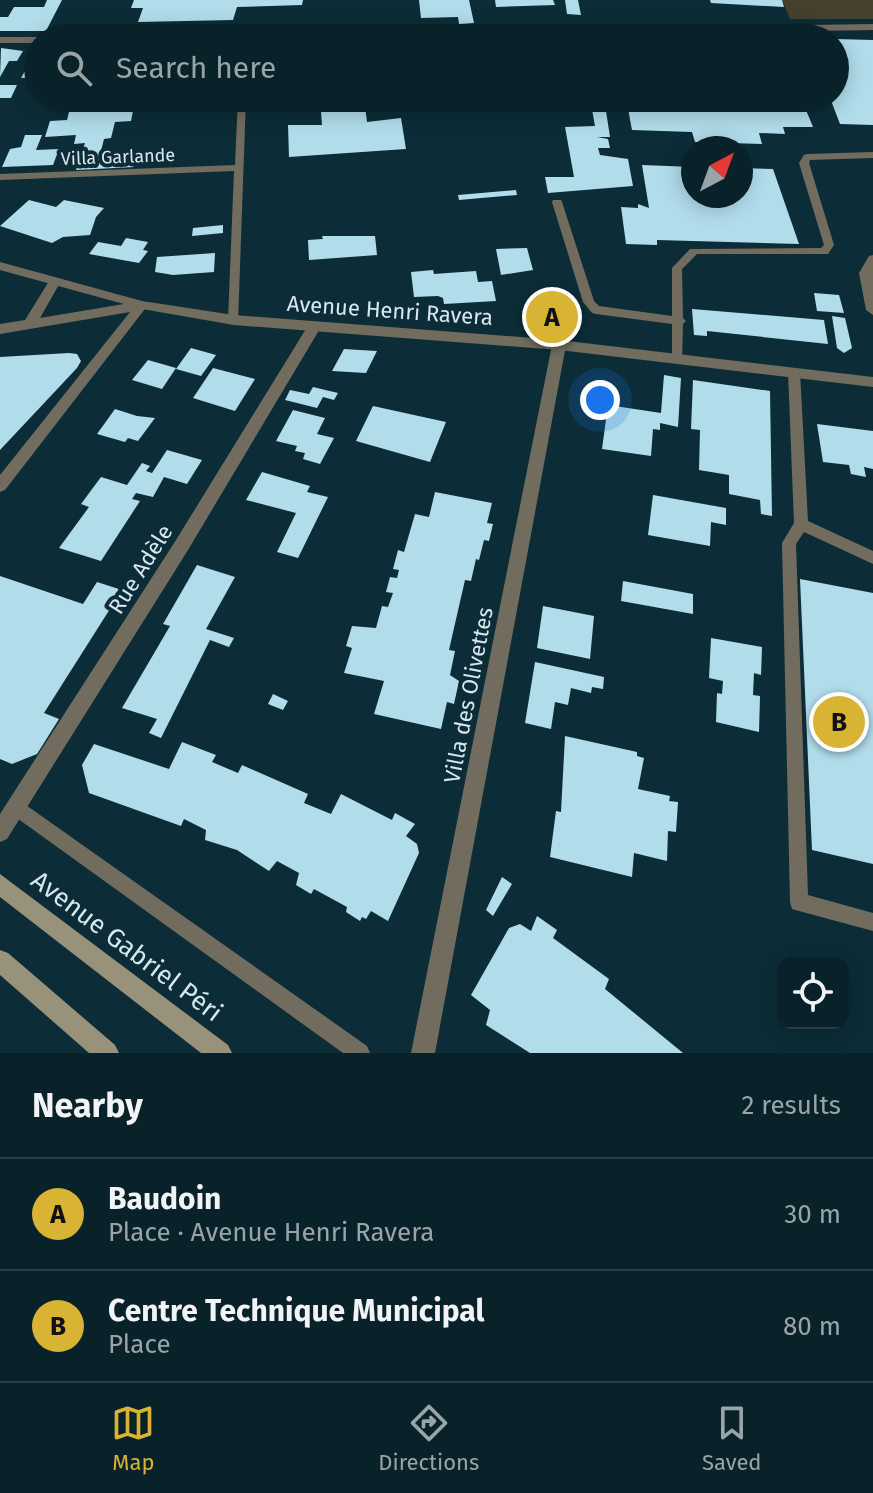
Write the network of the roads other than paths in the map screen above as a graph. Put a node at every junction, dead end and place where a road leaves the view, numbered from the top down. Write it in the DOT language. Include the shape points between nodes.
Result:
graph roads {
  1 [pos="849,27"];
  2 [pos="873,27"];
  3 [pos="0,40"];
  4 [pos="24,40"];
  5 [pos="241,112"];
  6 [pos="873,155"];
  7 [pos="238,168"];
  8 [pos="0,177"];
  9 [pos="557,202"];
  10 [pos="873,259"];
  11 [pos="0,266"];
  12 [pos="55,281"];
  13 [pos="142,305"];
  14 [pos="873,310"];
  15 [pos="234,320"];
  16 [pos="680,321"];
  17 [pos="30,323"];
  18 [pos="314,327"];
  19 [pos="0,329"];
  20 [pos="559,345"];
  21 [pos="678,359"];
  22 [pos="794,372"];
  23 [pos="873,382"];
  24 [pos="0,486"];
  25 [pos="801,524"];
  26 [pos="873,558"];
  27 [pos="16,807"];
  28 [pos="0,832"];
  29 [pos="0,884"];
  30 [pos="873,922"];
  31 [pos="0,961"];
  32 [pos="107,1053"];
  33 [pos="220,1053"];
  34 [pos="360,1053"];
  35 [pos="423,1053"];
  1 -- 2 [label="street"];
  3 -- 4 [label="street"];
  5 -- 7 [label="lane"];
  6 -- 16 [label="lane" via="807,157 804,163 829,245 824,252 694,251 677,268"];
  7 -- 8 [label="lane, Villa Garlande"];
  7 -- 15 [label="lane"];
  9 -- 16 [label="lane" via="596,310"];
  10 -- 14 [label="street" via="865,273"];
  11 -- 12 [label="street"];
  12 -- 13 [label="street"];
  12 -- 17 [label="street"];
  13 -- 15 [label="street, Avenue Henri Ravera"];
  13 -- 17 [label="street, Avenue Henri Ravera"];
  13 -- 24 [label="street"];
  15 -- 18 [label="street, Avenue Henri Ravera"];
  16 -- 21 [label="lane"];
  17 -- 19 [label="street, Avenue Henri Ravera"];
  18 -- 20 [label="street, Avenue Henri Ravera"];
  18 -- 27 [label="street, Rue Adèle"];
  20 -- 21 [label="street, Avenue Henri Ravera"];
  20 -- 35 [label="street, Villa des Olivettes"];
  21 -- 22 [label="street, Avenue Henri Ravera"];
  22 -- 23 [label="street, Avenue Henri Ravera"];
  22 -- 25 [label="lane"];
  25 -- 26 [label="lane"];
  25 -- 30 [label="lane" via="789,543 799,902"];
  27 -- 28 [label="street, Rue Adèle"];
  27 -- 34 [label="lane"];
  29 -- 33 [label="main road, Avenue Gabriel Péri"];
  31 -- 32 [label="main road"];
}
